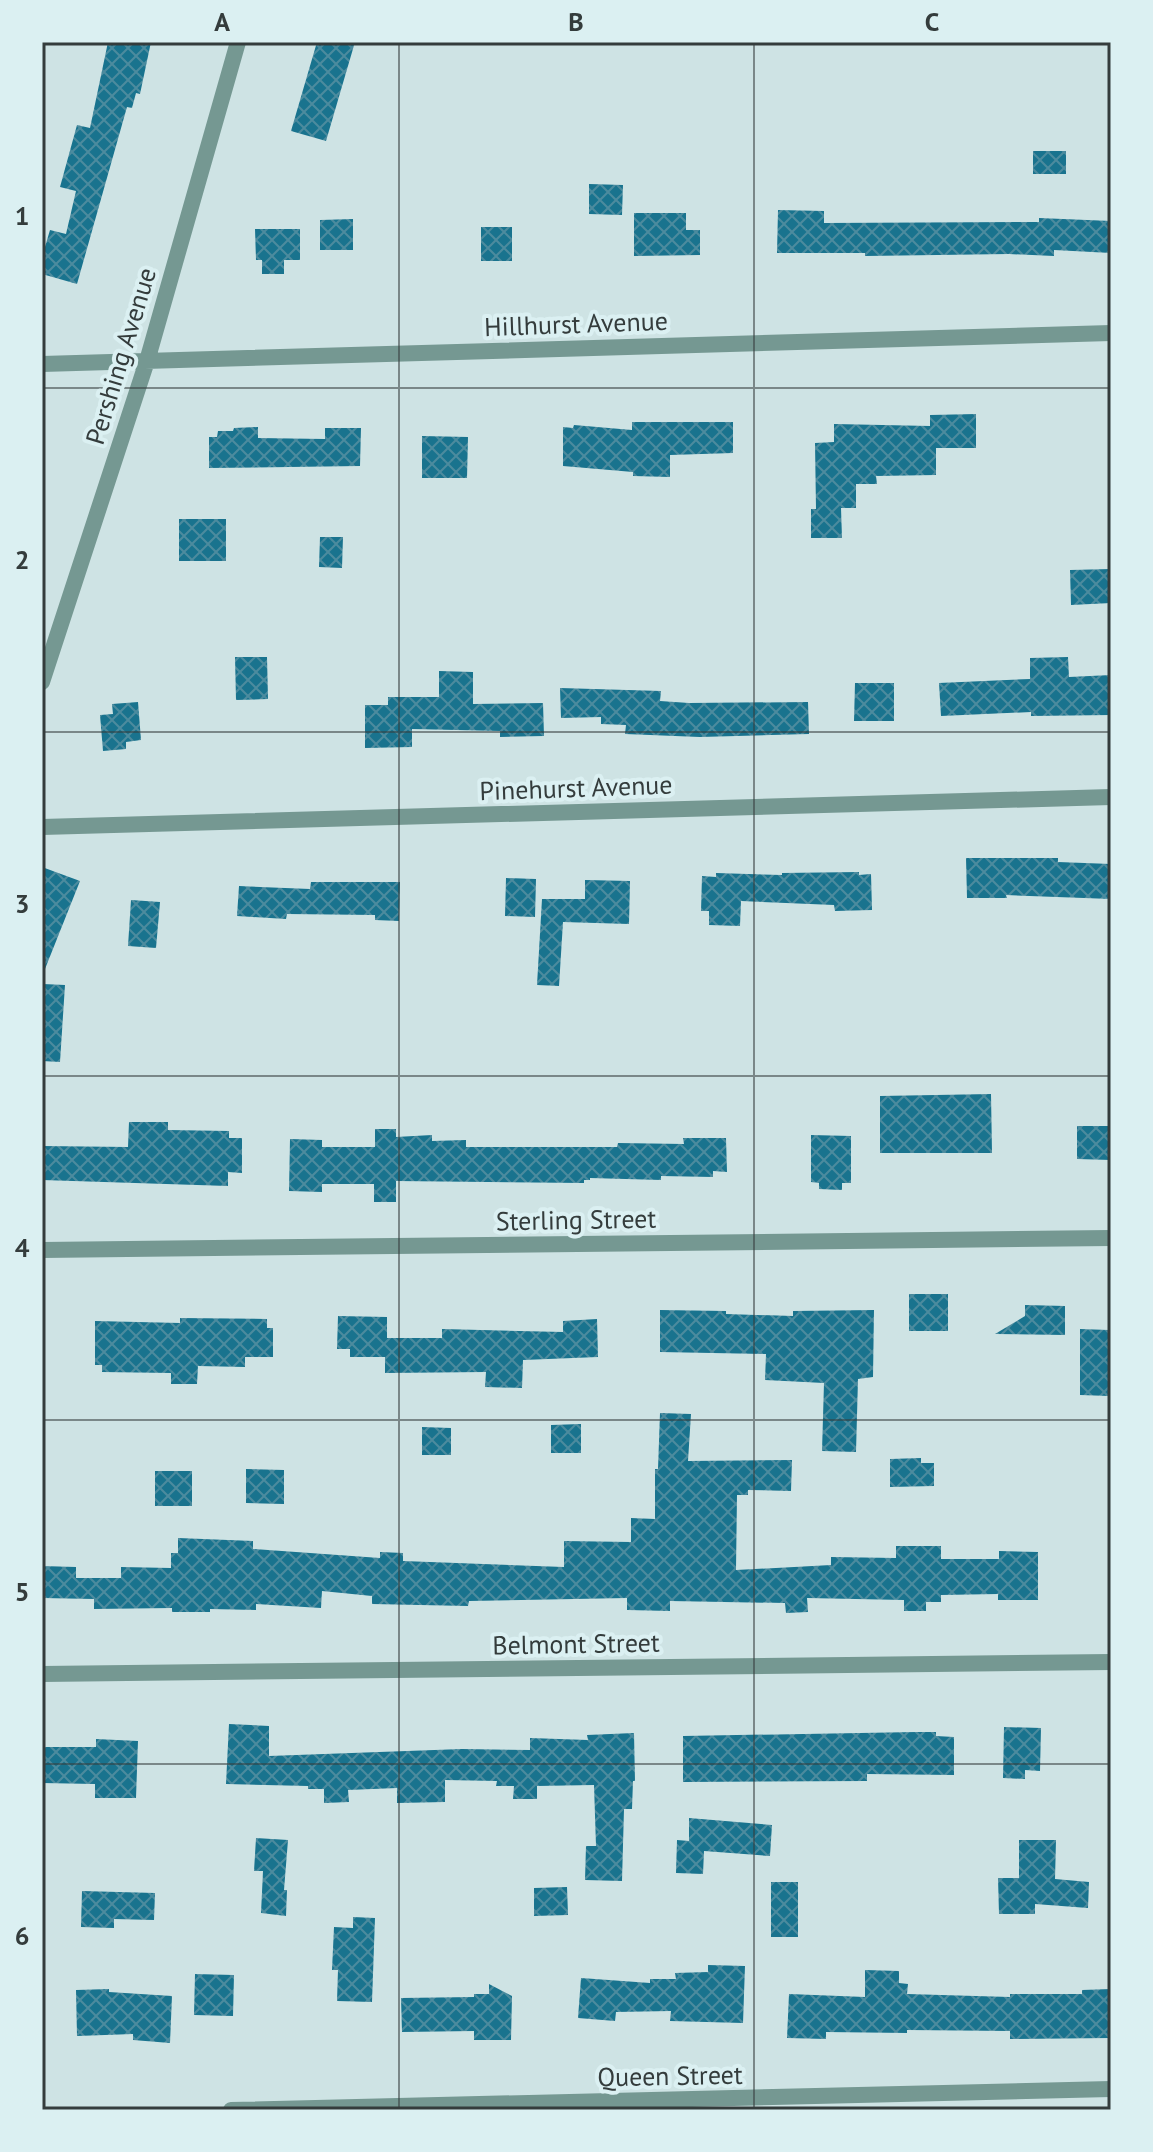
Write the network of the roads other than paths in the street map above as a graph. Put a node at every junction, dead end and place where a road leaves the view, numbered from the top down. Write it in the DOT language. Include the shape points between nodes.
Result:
graph roads {
  1 [pos="238,42"];
  2 [pos="1111,333"];
  3 [pos="147,361"];
  4 [pos="42,364"];
  5 [pos="42,682"];
  6 [pos="1111,797"];
  7 [pos="42,827"];
  8 [pos="1111,1238"];
  9 [pos="42,1250"];
  10 [pos="1111,1662"];
  11 [pos="42,1674"];
  12 [pos="1111,2089"];
  13 [pos="231,2110"];
  1 -- 3 [label="street, Pershing Avenue"];
  2 -- 3 [label="street, Hillhurst Avenue"];
  3 -- 4 [label="street, Hillhurst Avenue"];
  3 -- 5 [label="street, Pershing Avenue"];
  6 -- 7 [label="street, Pinehurst Avenue"];
  8 -- 9 [label="street, Sterling Street"];
  10 -- 11 [label="street, Belmont Street"];
  12 -- 13 [label="street, Queen Street"];
}
